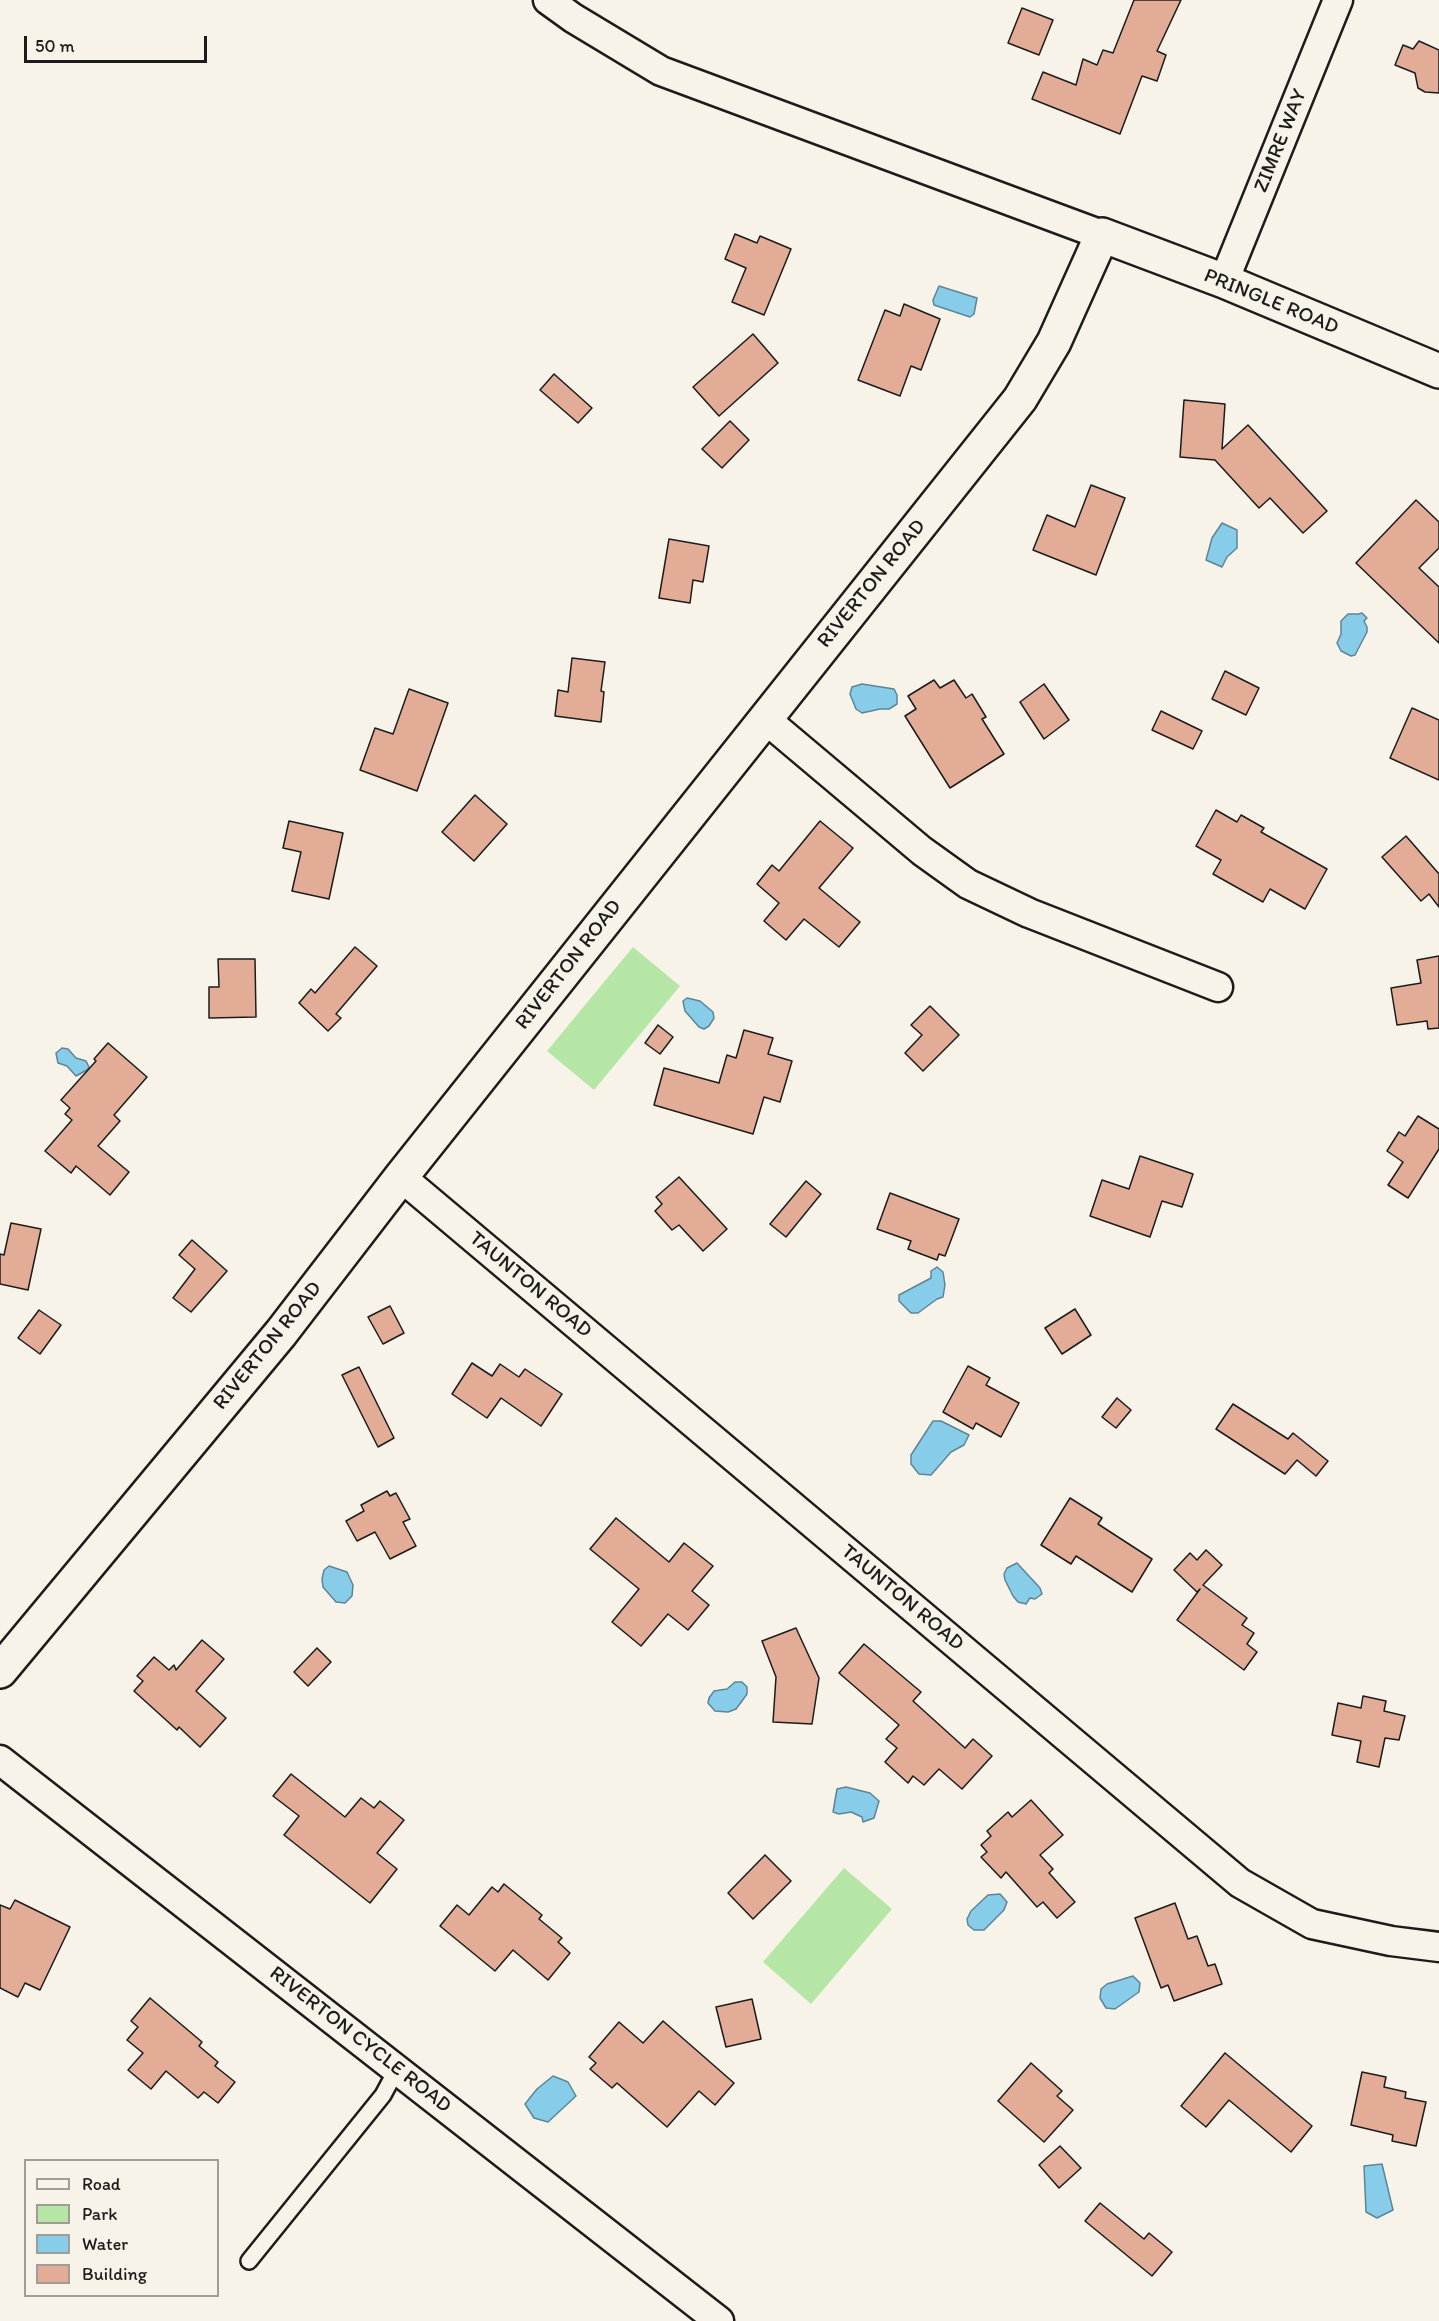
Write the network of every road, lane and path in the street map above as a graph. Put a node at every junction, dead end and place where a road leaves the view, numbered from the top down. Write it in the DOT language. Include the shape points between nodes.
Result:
graph roads {
  1 [pos="548,0"];
  2 [pos="1338,0"];
  3 [pos="1102,235"];
  4 [pos="1224,281"];
  5 [pos="1439,371"];
  6 [pos="764,718"];
  7 [pos="1218,987"];
  8 [pos="400,1177"];
  9 [pos="0,1671"];
  10 [pos="0,1760"];
  11 [pos="1439,1947"];
  12 [pos="397,2069"];
  13 [pos="249,2261"];
  14 [pos="719,2321"];
  1 -- 3 [label="street" via="661,71"];
  2 -- 4 [label="street, ZIMRE WAY"];
  3 -- 4 [label="street, PRINGLE ROAD"];
  3 -- 6 [label="street, RIVERTON ROAD" via="1054,342 1020,399"];
  4 -- 5 [label="street, PRINGLE ROAD"];
  6 -- 7 [label="street" via="921,850 968,884 1029,913"];
  6 -- 8 [label="street, RIVERTON ROAD"];
  8 -- 9 [label="street, RIVERTON ROAD" via="281,1333"];
  8 -- 11 [label="street, TAUNTON ROAD" via="1240,1883 1312,1924"];
  10 -- 12 [label="street, RIVERTON CYCLE ROAD"];
  12 -- 13 [label="lane" via="383,2095"];
  12 -- 14 [label="street, RIVERTON CYCLE ROAD"];
}
